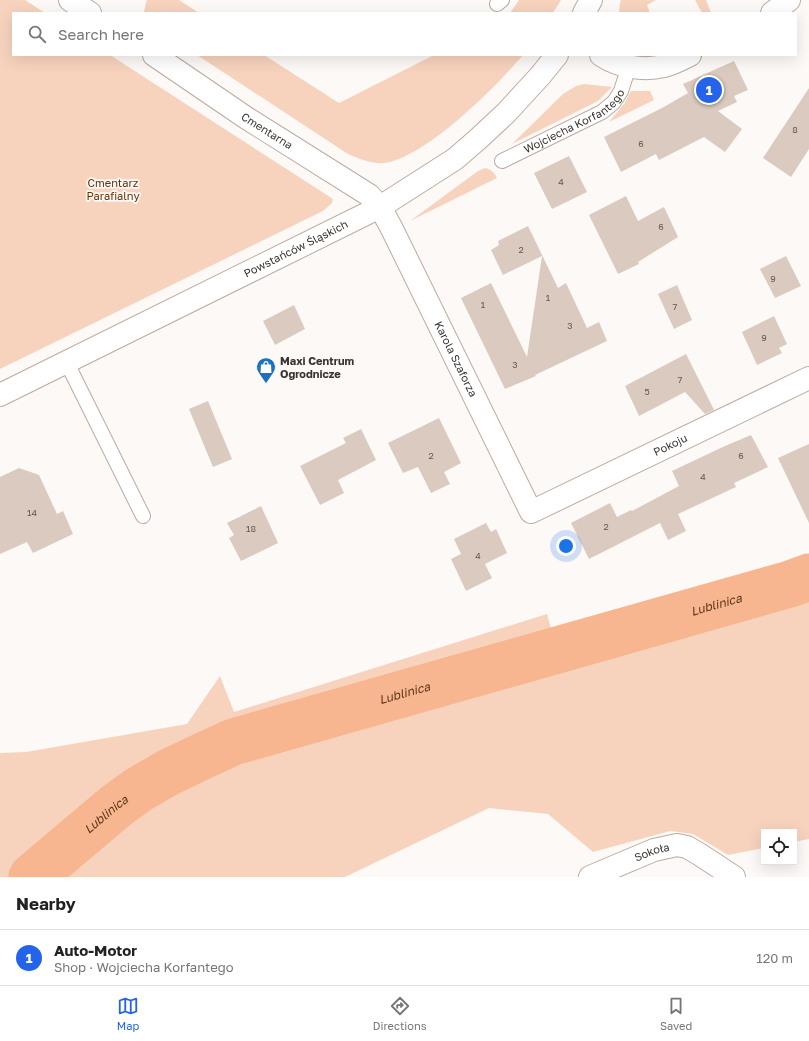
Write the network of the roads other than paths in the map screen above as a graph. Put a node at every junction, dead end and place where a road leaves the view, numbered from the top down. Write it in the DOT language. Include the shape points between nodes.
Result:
graph roads {
  1 [pos="70,0"];
  2 [pos="591,0"];
  3 [pos="790,0"];
  4 [pos="88,12"];
  5 [pos="585,12"];
  6 [pos="773,12"];
  7 [pos="155,56"];
  8 [pos="556,56"];
  9 [pos="603,56"];
  10 [pos="688,56"];
  11 [pos="629,66"];
  12 [pos="502,162"];
  13 [pos="380,207"];
  14 [pos="66,361"];
  15 [pos="809,378"];
  16 [pos="0,395"];
  17 [pos="531,512"];
  18 [pos="143,516"];
  19 [pos="590,877"];
  20 [pos="734,877"];
  1 -- 4 [label="street"];
  2 -- 5 [label="street"];
  3 -- 6 [label="street"];
  7 -- 13 [label="street, Cmentarna" via="245,117 369,195"];
  8 -- 13 [label="street, Powstańców Śląskich" via="506,113 455,159"];
  9 -- 11 [label="street"];
  10 -- 11 [label="street" via="665,66 647,69"];
  11 -- 12 [label="lane, Wojciecha Korfantego" via="621,91 614,102 602,112"];
  13 -- 14 [label="street, Powstańców Śląskich"];
  13 -- 17 [label="street, Karola Szaforza"];
  14 -- 16 [label="street, Powstańców Śląskich"];
  14 -- 18 [label="lane"];
  15 -- 17 [label="street, Pokoju"];
  19 -- 20 [label="street, Sokoła" via="654,850 677,845 687,847"];
}
